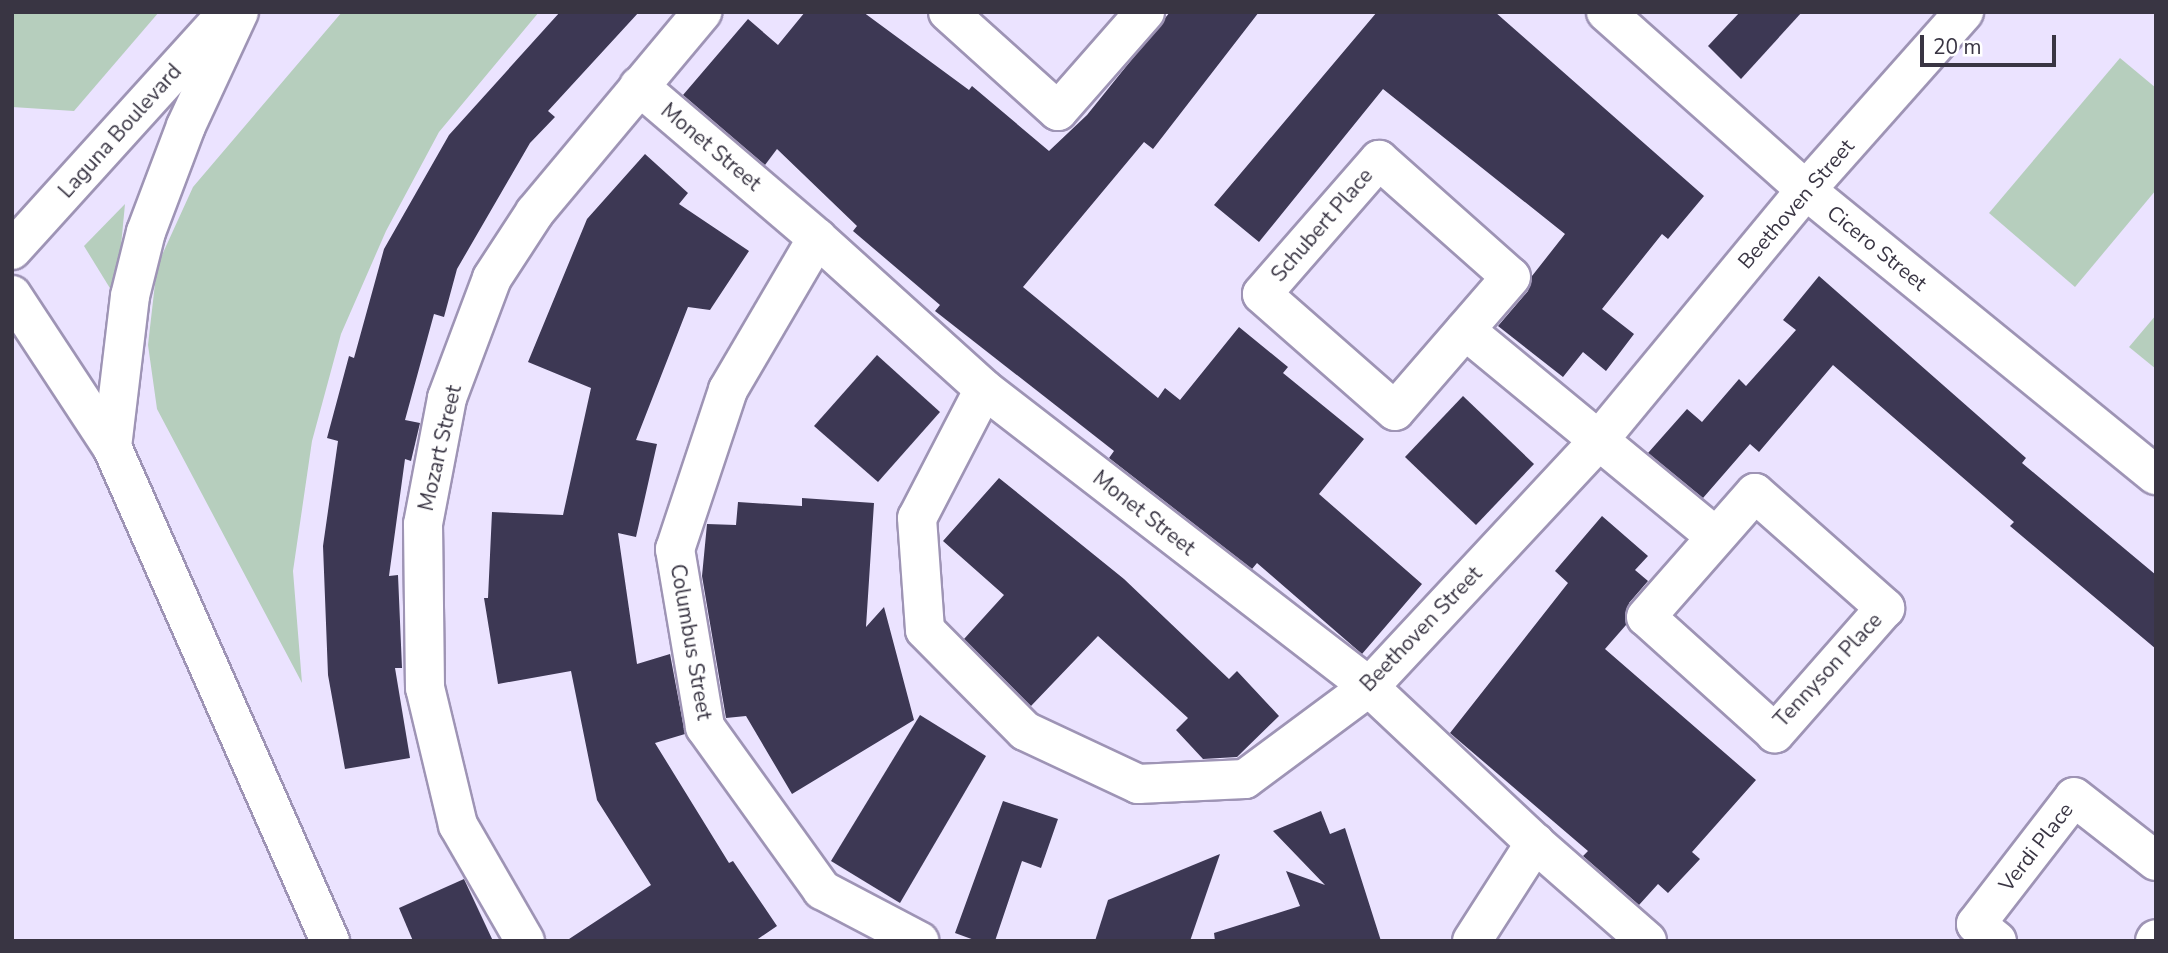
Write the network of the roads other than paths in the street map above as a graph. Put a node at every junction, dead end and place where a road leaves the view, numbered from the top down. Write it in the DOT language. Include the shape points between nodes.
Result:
graph roads {
  1 [pos="228,12"];
  2 [pos="239,12"];
  3 [pos="702,12"];
  4 [pos="948,12"];
  5 [pos="1145,12"];
  6 [pos="1964,12"];
  7 [pos="1618,16"];
  8 [pos="639,86"];
  9 [pos="1806,190"];
  10 [pos="817,238"];
  11 [pos="12,250"];
  12 [pos="12,295"];
  13 [pos="1465,330"];
  14 [pos="984,389"];
  15 [pos="1598,440"];
  16 [pos="112,447"];
  17 [pos="2156,475"];
  18 [pos="1716,537"];
  19 [pos="1369,687"];
  20 [pos="1535,843"];
  21 [pos="2156,862"];
  22 [pos="331,934"];
  23 [pos="525,941"];
  24 [pos="919,941"];
  25 [pos="1472,941"];
  26 [pos="1647,941"];
  27 [pos="1997,941"];
  1 -- 11 [label="street, Laguna Boulevard"];
  2 -- 16 [label="street" via="186,126 146,232 128,308"];
  3 -- 8 [label="street, Mozart Street"];
  4 -- 5 [label="street" via="1058,111"];
  6 -- 9 [label="street, Beethoven Street"];
  7 -- 9 [label="street, Cicero Street"];
  8 -- 10 [label="street, Monet Street"];
  8 -- 23 [label="street, Mozart Street" via="535,212 492,278 447,398 422,524 425,688 458,825"];
  9 -- 15 [label="street, Beethoven Street"];
  9 -- 17 [label="street, Cicero Street"];
  10 -- 14 [label="street, Monet Street"];
  10 -- 24 [label="street, Columbus Street" via="729,390 675,549 705,727 822,890"];
  12 -- 16 [label="street"];
  13 -- 13 [label="street, Schubert Place" via="1511,277 1378,160 1262,294 1395,411"];
  13 -- 15 [label="street"];
  14 -- 19 [label="street, Monet Street"];
  14 -- 19 [label="street, Beethoven Street" via="917,518 925,630 1025,731 1138,784 1245,779"];
  15 -- 18 [label="street"];
  15 -- 19 [label="street, Beethoven Street"];
  16 -- 22 [label="street"];
  18 -- 18 [label="street, Tennyson Place" via="1646,617 1775,733 1885,608 1755,493"];
  19 -- 20 [label="street, Monet Street"];
  20 -- 25 [label="street"];
  20 -- 26 [label="street, Monet Street"];
  21 -- 27 [label="street, Verdi Place" via="2074,797 1976,924"];
}
